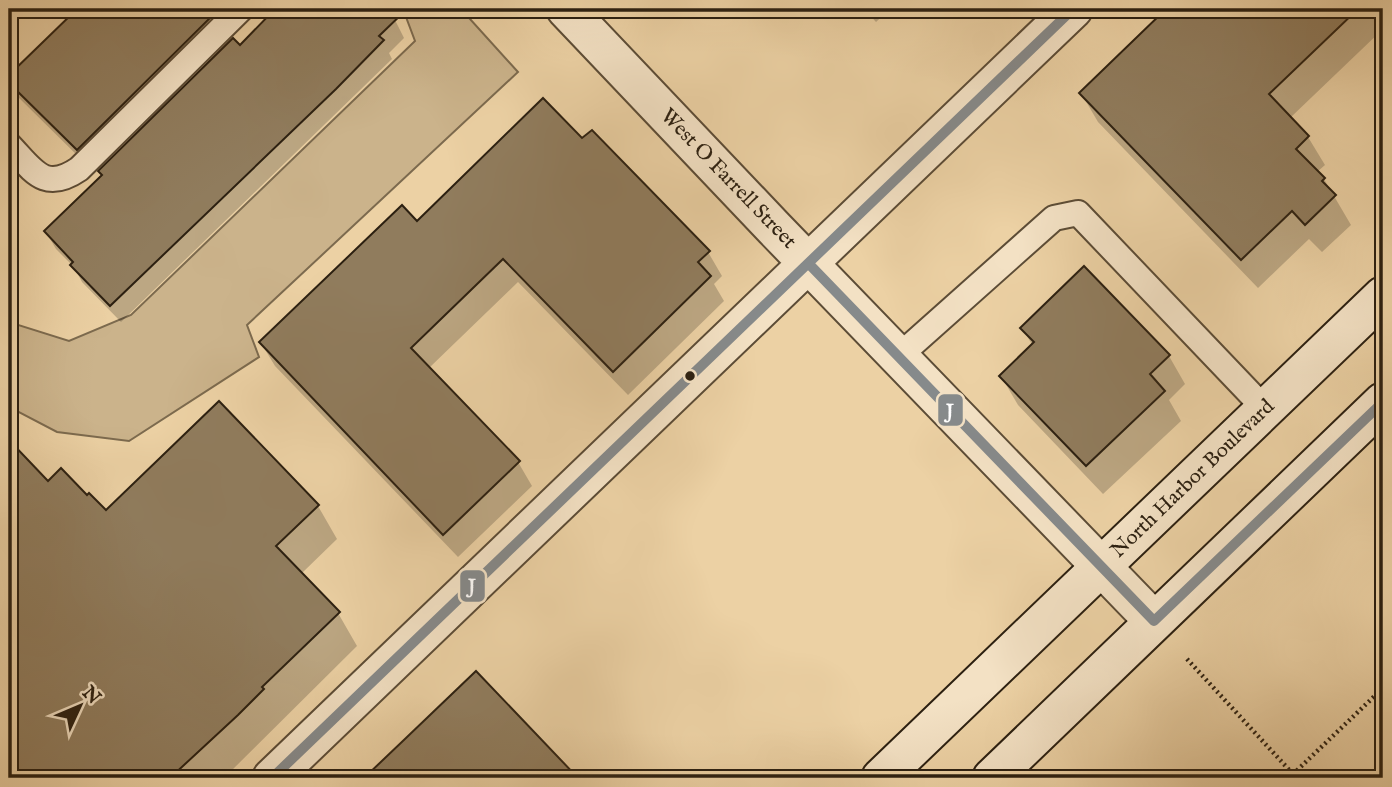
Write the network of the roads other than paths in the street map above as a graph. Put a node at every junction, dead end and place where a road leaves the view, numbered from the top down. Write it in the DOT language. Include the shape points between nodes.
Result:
graph roads {
  1 [pos="241,9"];
  2 [pos="566,9"];
  3 [pos="1073,9"];
  4 [pos="9,145"];
  5 [pos="809,264"];
  6 [pos="1383,296"];
  7 [pos="898,357"];
  8 [pos="1383,379"];
  9 [pos="1383,402"];
  10 [pos="1266,410"];
  11 [pos="1357,428"];
  12 [pos="1101,566"];
  13 [pos="1154,621"];
  14 [pos="272,778"];
  15 [pos="881,778"];
  16 [pos="992,778"];
  1 -- 4 [label="lane" via="66,178 45,179"];
  2 -- 5 [label="street, West O Farrell Street"];
  3 -- 5 [label="street"];
  5 -- 7 [label="street, West O Farrell Street"];
  5 -- 14 [label="street"];
  6 -- 10 [label="street, North Harbor Boulevard"];
  7 -- 10 [label="lane" via="1054,218 1078,213"];
  7 -- 12 [label="street, West O Farrell Street"];
  8 -- 11 [label="street"];
  9 -- 11 [label="street"];
  10 -- 12 [label="street, North Harbor Boulevard"];
  11 -- 13 [label="street"];
  12 -- 13 [label="street, West O Farrell Street"];
  12 -- 15 [label="street, North Harbor Boulevard"];
  13 -- 16 [label="street"];
}
